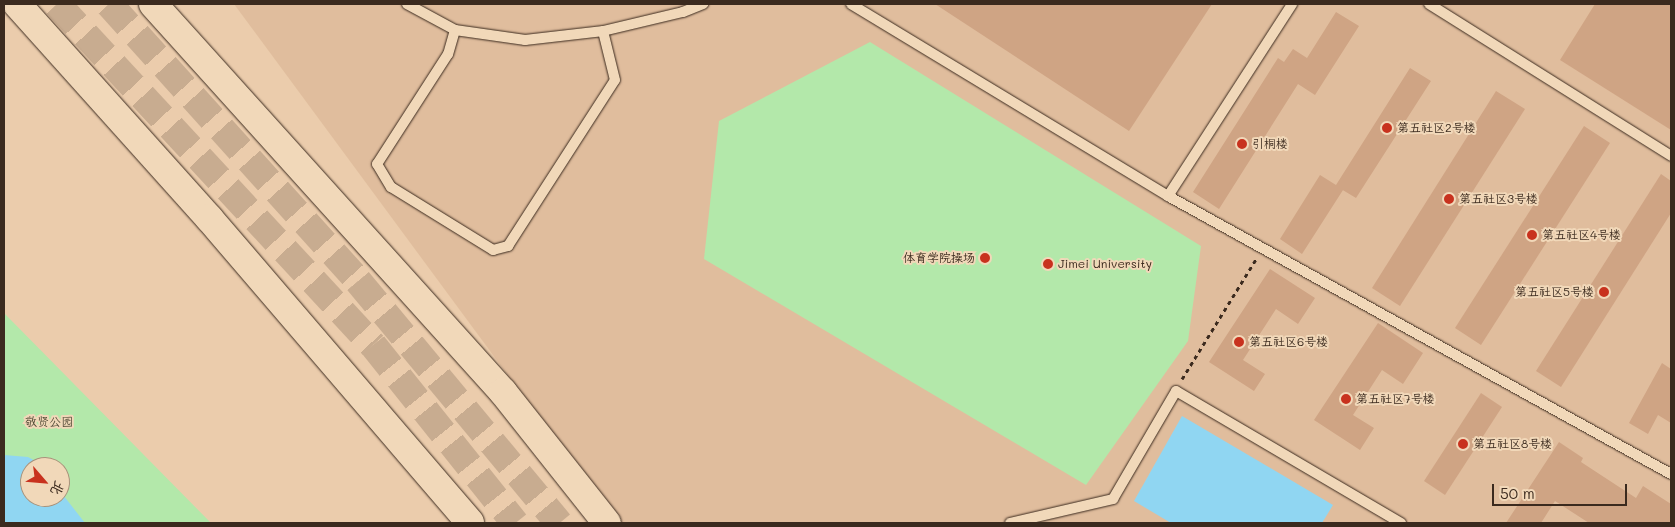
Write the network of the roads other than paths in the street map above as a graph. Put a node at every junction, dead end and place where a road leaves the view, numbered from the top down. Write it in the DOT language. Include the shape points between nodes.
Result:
graph roads {
  1 [pos="17,4"];
  2 [pos="153,4"];
  3 [pos="407,4"];
  4 [pos="703,4"];
  5 [pos="851,4"];
  6 [pos="1292,4"];
  7 [pos="1429,4"];
  8 [pos="455,30"];
  9 [pos="603,31"];
  10 [pos="1671,156"];
  11 [pos="1168,196"];
  12 [pos="1671,474"];
  13 [pos="470,523"];
  14 [pos="607,523"];
  15 [pos="1010,523"];
  16 [pos="1401,523"];
  1 -- 13 [label="main road" via="209,218"];
  2 -- 14 [label="main road" via="503,392"];
  3 -- 8 [label="lane"];
  4 -- 9 [label="lane" via="683,12"];
  5 -- 11 [label="lane"];
  6 -- 11 [label="lane"];
  7 -- 10 [label="lane"];
  8 -- 9 [label="lane" via="526,40"];
  8 -- 9 [label="lane" via="448,54 377,164 391,187 493,250 508,246 615,80"];
  11 -- 12 [label="lane"];
  15 -- 16 [label="lane" via="1113,499 1176,391"];
}
